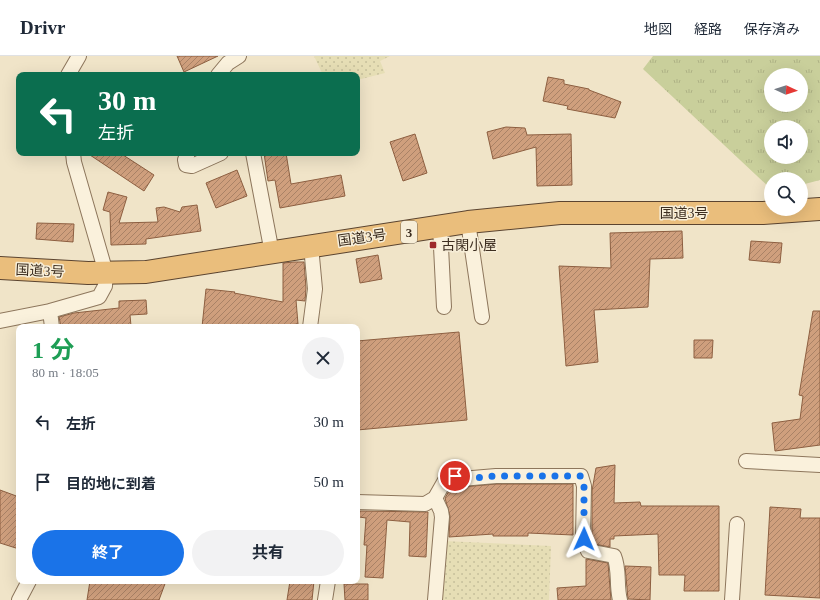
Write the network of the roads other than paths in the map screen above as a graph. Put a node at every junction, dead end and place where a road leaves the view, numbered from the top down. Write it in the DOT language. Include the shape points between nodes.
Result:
graph roads {
  1 [pos="79,56"];
  2 [pos="239,56"];
  3 [pos="70,72"];
  4 [pos="220,72"];
  5 [pos="73,156"];
  6 [pos="187,156"];
  7 [pos="214,156"];
  8 [pos="254,156"];
  9 [pos="820,209"];
  10 [pos="468,222"];
  11 [pos="440,227"];
  12 [pos="311,246"];
  13 [pos="272,252"];
  14 [pos="0,268"];
  15 [pos="106,273"];
  16 [pos="444,307"];
  17 [pos="50,311"];
  18 [pos="482,317"];
  19 [pos="0,321"];
  20 [pos="52,324"];
  21 [pos="310,324"];
  22 [pos="746,462"];
  23 [pos="820,465"];
  24 [pos="435,498"];
  25 [pos="360,502"];
  26 [pos="737,524"];
  27 [pos="27,584"];
  28 [pos="328,584"];
  29 [pos="19,600"];
  30 [pos="325,600"];
  31 [pos="435,600"];
  32 [pos="620,600"];
  33 [pos="732,600"];
  1 -- 3 [label="street"];
  2 -- 4 [label="street"];
  5 -- 15 [label="street"];
  6 -- 7 [label="street" via="186,165 192,166"];
  8 -- 13 [label="street"];
  9 -- 10 [label="highway, 国道3号 / 3" via="763,213 560,212"];
  10 -- 11 [label="highway, 国道3号 / 3"];
  10 -- 18 [label="street"];
  11 -- 12 [label="highway, 国道3号 / 3"];
  11 -- 16 [label="street"];
  12 -- 13 [label="highway, 国道3号 / 3"];
  12 -- 21 [label="street" via="316,289"];
  13 -- 15 [label="highway, 国道3号 / 3" via="172,269"];
  14 -- 15 [label="highway, 国道3号 / 3"];
  15 -- 17 [label="street" via="105,286 99,297"];
  17 -- 19 [label="street"];
  17 -- 20 [label="street"];
  22 -- 23 [label="street"];
  24 -- 25 [label="street" via="425,504 416,505"];
  24 -- 31 [label="street" via="442,517"];
  24 -- 32 [label="street" via="447,477 455,476 461,479 496,476 581,476 584,486 585,545 588,550 614,556"];
  26 -- 33 [label="street"];
  27 -- 29 [label="street"];
  28 -- 30 [label="street"];
}
